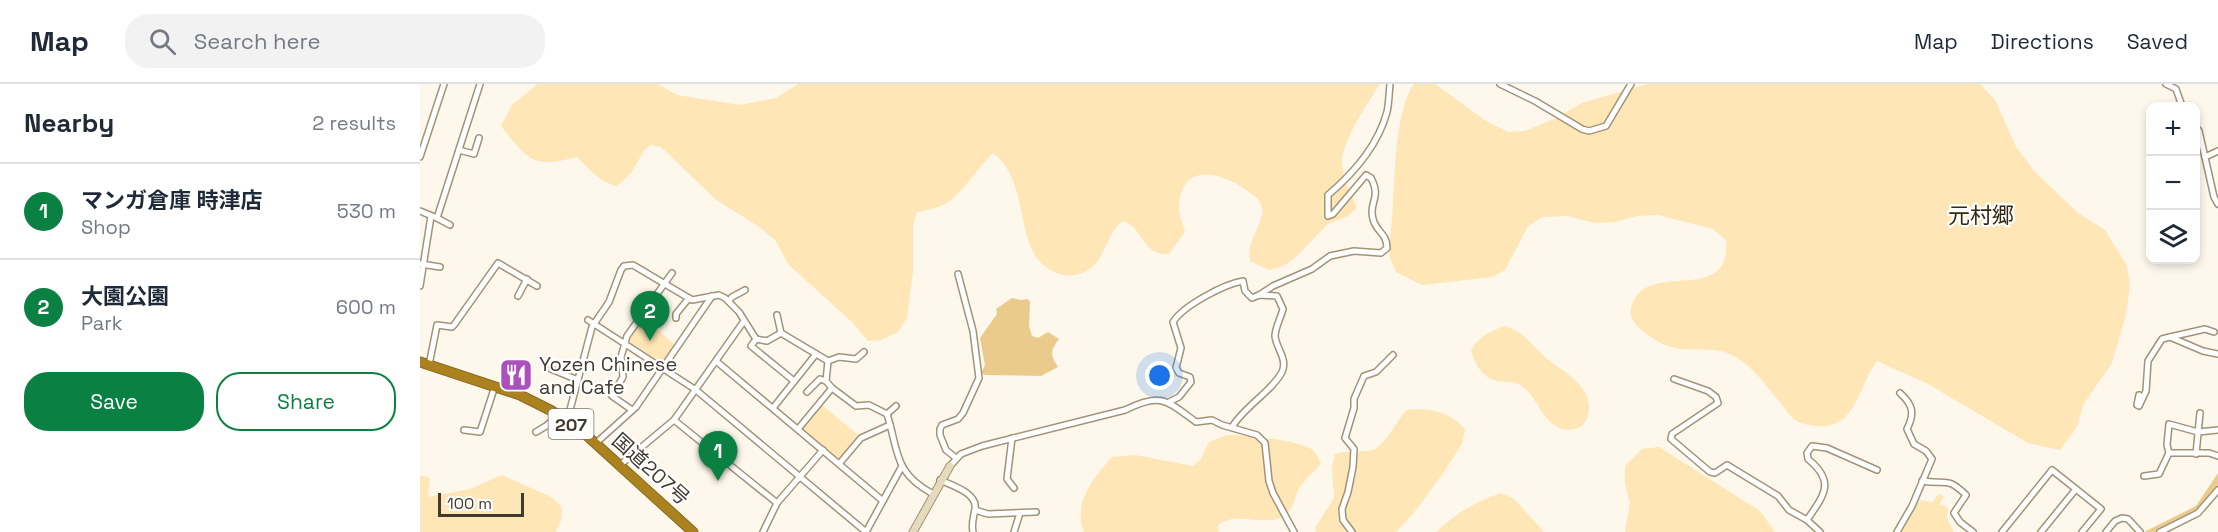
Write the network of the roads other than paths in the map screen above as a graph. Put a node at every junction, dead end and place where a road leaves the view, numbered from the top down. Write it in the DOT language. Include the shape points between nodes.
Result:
graph roads {
  1 [pos="444,84"];
  2 [pos="480,84"];
  3 [pos="1390,84"];
  4 [pos="1500,84"];
  5 [pos="1631,84"];
  6 [pos="2166,84"];
  7 [pos="2177,87"];
  8 [pos="2181,102"];
  9 [pos="2200,135"];
  10 [pos="479,138"];
  11 [pos="459,150"];
  12 [pos="2218,151"];
  13 [pos="420,157"];
  14 [pos="2205,157"];
  15 [pos="2218,204"];
  16 [pos="420,211"];
  17 [pos="434,217"];
  18 [pos="450,225"];
  19 [pos="422,264"];
  20 [pos="440,267"];
  21 [pos="672,273"];
  22 [pos="958,274"];
  23 [pos="527,279"];
  24 [pos="664,284"];
  25 [pos="420,286"];
  26 [pos="537,286"];
  27 [pos="745,290"];
  28 [pos="1259,295"];
  29 [pos="518,296"];
  30 [pos="712,296"];
  31 [pos="688,298"];
  32 [pos="729,301"];
  33 [pos="777,315"];
  34 [pos="676,318"];
  35 [pos="588,320"];
  36 [pos="744,321"];
  37 [pos="595,324"];
  38 [pos="2214,332"];
  39 [pos="781,333"];
  40 [pos="2170,337"];
  41 [pos="756,339"];
  42 [pos="625,343"];
  43 [pos="864,352"];
  44 [pos="816,354"];
  45 [pos="2218,354"];
  46 [pos="1393,355"];
  47 [pos="716,361"];
  48 [pos="828,361"];
  49 [pos="424,364"];
  50 [pos="664,368"];
  51 [pos="551,369"];
  52 [pos="1674,379"];
  53 [pos="578,380"];
  54 [pos="794,381"];
  55 [pos="826,381"];
  56 [pos="495,386"];
  57 [pos="832,388"];
  58 [pos="696,390"];
  59 [pos="807,392"];
  60 [pos="1900,393"];
  61 [pos="2139,395"];
  62 [pos="1169,402"];
  63 [pos="896,406"];
  64 [pos="773,408"];
  65 [pos="632,410"];
  66 [pos="2200,413"];
  67 [pos="887,414"];
  68 [pos="558,415"];
  69 [pos="674,420"];
  70 [pos="567,421"];
  71 [pos="890,425"];
  72 [pos="1232,427"];
  73 [pos="798,429"];
  74 [pos="464,430"];
  75 [pos="2218,430"];
  76 [pos="536,432"];
  77 [pos="2198,432"];
  78 [pos="1012,438"];
  79 [pos="596,443"];
  80 [pos="823,450"];
  81 [pos="2169,453"];
  82 [pos="2196,454"];
  83 [pos="2218,456"];
  84 [pos="956,458"];
  85 [pos="839,464"];
  86 [pos="619,466"];
  87 [pos="902,466"];
  88 [pos="950,466"];
  89 [pos="1877,470"];
  90 [pos="2145,476"];
  91 [pos="800,477"];
  92 [pos="940,480"];
  93 [pos="1922,482"];
  94 [pos="1014,488"];
  95 [pos="2076,489"];
  96 [pos="2218,490"];
  97 [pos="933,494"];
  98 [pos="883,501"];
  99 [pos="777,503"];
  100 [pos="975,510"];
  101 [pos="1036,512"];
  102 [pos="1020,513"];
  103 [pos="1808,520"];
  104 [pos="693,532"];
  105 [pos="763,532"];
  106 [pos="866,532"];
  107 [pos="913,532"];
  108 [pos="972,532"];
  109 [pos="1014,532"];
  110 [pos="1294,532"];
  111 [pos="1352,532"];
  112 [pos="1820,532"];
  113 [pos="1897,532"];
  114 [pos="1973,532"];
  115 [pos="2002,532"];
  116 [pos="2042,532"];
  117 [pos="2082,532"];
  118 [pos="2106,532"];
  119 [pos="2140,532"];
  120 [pos="2160,532"];
  1 -- 13 [label="street"];
  2 -- 11 [label="street"];
  3 -- 28 [label="street" via="1381,128 1350,176 1328,195 1328,216 1366,175 1371,178 1377,196 1372,218 1387,239 1387,248 1381,253 1354,251 1330,256"];
  4 -- 5 [label="street" via="1589,131 1606,126"];
  6 -- 7 [label="street"];
  7 -- 8 [label="street"];
  9 -- 14 [label="street"];
  10 -- 11 [label="street" via="474,154"];
  11 -- 17 [label="street"];
  12 -- 14 [label="street"];
  14 -- 15 [label="street"];
  16 -- 17 [label="street"];
  17 -- 18 [label="street"];
  17 -- 19 [label="street"];
  19 -- 20 [label="street"];
  19 -- 25 [label="street"];
  21 -- 24 [label="street"];
  22 -- 84 [label="street" via="974,331 979,378 963,413 940,429 946,450"];
  23 -- 26 [label="street"];
  23 -- 29 [label="street"];
  23 -- 49 [label="street" via="498,263 454,325 437,325"];
  24 -- 31 [label="street"];
  24 -- 37 [label="street" via="637,266 624,266"];
  24 -- 42 [label="street"];
  27 -- 32 [label="street"];
  28 -- 62 [label="street" via="1252,298 1243,281 1231,283 1178,315 1173,322 1180,348 1176,368 1191,382 1179,397"];
  28 -- 72 [label="street" via="1277,296 1283,309 1275,335 1283,370"];
  30 -- 31 [label="street"];
  30 -- 32 [label="street"];
  30 -- 50 [label="street"];
  31 -- 34 [label="street"];
  32 -- 36 [label="street"];
  33 -- 39 [label="street"];
  35 -- 37 [label="street"];
  36 -- 41 [label="street"];
  36 -- 47 [label="street"];
  37 -- 42 [label="street"];
  37 -- 53 [label="street"];
  38 -- 40 [label="street" via="2205,329"];
  39 -- 41 [label="street" via="767,341"];
  39 -- 44 [label="street"];
  40 -- 45 [label="street"];
  40 -- 61 [label="street" via="2162,339 2148,361 2146,391 2139,406"];
  41 -- 54 [label="street" via="751,346"];
  42 -- 50 [label="street"];
  42 -- 65 [label="street" via="622,377 612,396"];
  43 -- 48 [label="street" via="856,359 839,357"];
  44 -- 48 [label="street"];
  44 -- 54 [label="street"];
  46 -- 111 [label="street" via="1376,372 1364,376 1354,399 1345,438 1354,449 1353,467 1342,509 1343,520"];
  47 -- 58 [label="street"];
  47 -- 64 [label="street"];
  48 -- 55 [label="street"];
  49 -- 56 [label="highway, 国道207号 / 207"];
  50 -- 58 [label="street"];
  50 -- 65 [label="street"];
  51 -- 53 [label="street"];
  52 -- 103 [label="street" via="1708,391 1718,403 1672,434 1671,439 1710,472 1727,465 1778,496 1789,510"];
  53 -- 70 [label="street"];
  54 -- 64 [label="street"];
  55 -- 57 [label="street"];
  55 -- 59 [label="street" via="820,379"];
  56 -- 68 [label="highway, 国道207号 / 207"];
  56 -- 74 [label="street" via="480,432"];
  57 -- 67 [label="street" via="856,406 869,405"];
  57 -- 73 [label="street"];
  58 -- 69 [label="street"];
  58 -- 91 [label="street"];
  60 -- 93 [label="street" via="1910,403 1913,416 1908,429 1914,444 1932,459"];
  62 -- 72 [label="street" via="1196,422 1212,420"];
  62 -- 78 [label="street" via="1155,399 1125,411"];
  63 -- 67 [label="street"];
  64 -- 73 [label="street"];
  65 -- 79 [label="street"];
  66 -- 77 [label="street"];
  67 -- 71 [label="street"];
  68 -- 70 [label="highway, 国道207号 / 207"];
  68 -- 76 [label="street"];
  69 -- 86 [label="street"];
  69 -- 99 [label="street"];
  70 -- 79 [label="highway, 国道207号 / 207"];
  71 -- 85 [label="street" via="861,438"];
  71 -- 87 [label="street"];
  72 -- 110 [label="street" via="1257,435 1265,443 1269,481"];
  73 -- 80 [label="street"];
  75 -- 77 [label="street"];
  77 -- 81 [label="street" via="2169,424"];
  77 -- 82 [label="street"];
  78 -- 84 [label="street"];
  78 -- 94 [label="street" via="1007,479"];
  79 -- 86 [label="highway, 国道207号 / 207"];
  80 -- 85 [label="street"];
  80 -- 91 [label="street"];
  81 -- 82 [label="street"];
  81 -- 90 [label="street" via="2159,474"];
  82 -- 83 [label="street"];
  84 -- 88 [label="street"];
  85 -- 98 [label="street"];
  86 -- 104 [label="highway, 国道207号 / 207"];
  87 -- 97 [label="street" via="919,486"];
  87 -- 98 [label="street"];
  88 -- 92 [label="street"];
  89 -- 103 [label="street" via="1827,448 1812,446 1808,459 1819,468 1825,493"];
  91 -- 99 [label="street"];
  91 -- 106 [label="street"];
  92 -- 97 [label="street"];
  92 -- 100 [label="street" via="971,497"];
  93 -- 113 [label="street"];
  93 -- 114 [label="street" via="1956,484 1966,495 1954,513"];
  95 -- 115 [label="street" via="2052,470"];
  95 -- 116 [label="street"];
  95 -- 117 [label="street" via="2101,509"];
  96 -- 120 [label="street" via="2198,513"];
  97 -- 107 [label="street"];
  98 -- 106 [label="street"];
  99 -- 105 [label="street"];
  100 -- 102 [label="street" via="988,514"];
  100 -- 108 [label="street"];
  101 -- 102 [label="street"];
  102 -- 109 [label="street"];
  103 -- 112 [label="street"];
  118 -- 119 [label="street" via="2122,518"];
}
